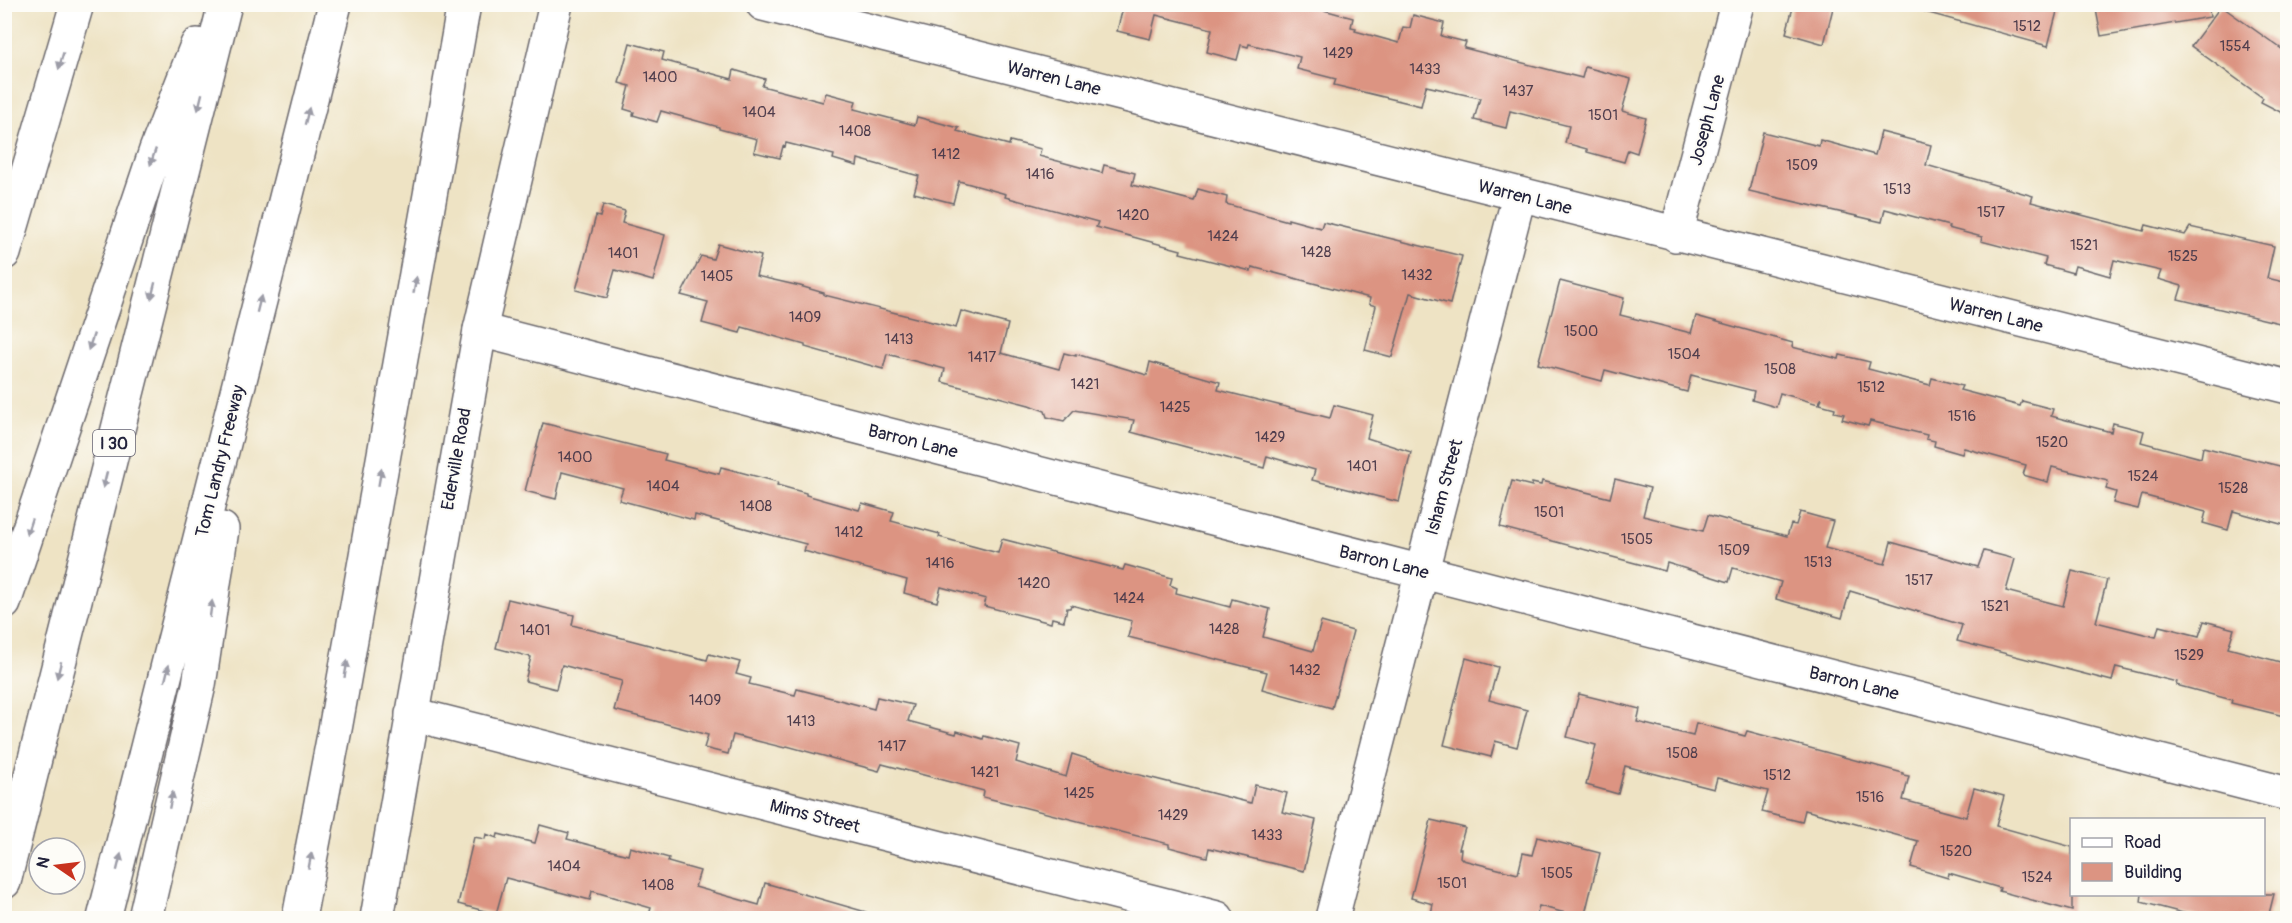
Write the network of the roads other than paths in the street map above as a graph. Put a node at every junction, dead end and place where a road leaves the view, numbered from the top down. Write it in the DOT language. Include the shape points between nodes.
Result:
graph roads {
  1 [pos="77,4"];
  2 [pos="213,4"];
  3 [pos="225,4"];
  4 [pos="335,4"];
  5 [pos="464,4"];
  6 [pos="556,4"];
  7 [pos="763,4"];
  8 [pos="1737,4"];
  9 [pos="1519,196"];
  10 [pos="1676,235"];
  11 [pos="4,253"];
  12 [pos="480,330"];
  13 [pos="244,361"];
  14 [pos="2288,387"];
  15 [pos="1422,572"];
  16 [pos="4,603"];
  17 [pos="412,714"];
  18 [pos="2288,794"];
  19 [pos="4,882"];
  20 [pos="104,918"];
  21 [pos="146,918"];
  22 [pos="299,918"];
  23 [pos="377,918"];
  24 [pos="1217,918"];
  25 [pos="1332,918"];
  1 -- 11 [label="main road, one-way"];
  2 -- 16 [label="main road, one-way" via="156,150"];
  3 -- 19 [label="main road, I 30, one-way"];
  13 -- 4 [label="main road, Tom Landry Freeway, one-way"];
  22 -- 5 [label="main road, one-way"];
  6 -- 12 [label="main road, Ederville Road"];
  7 -- 9 [label="main road, Warren Lane"];
  8 -- 10 [label="main road, Joseph Lane"];
  9 -- 10 [label="main road, Warren Lane"];
  9 -- 15 [label="main road, Isham Street"];
  10 -- 14 [label="main road, Warren Lane"];
  12 -- 15 [label="main road, Barron Lane"];
  12 -- 17 [label="main road, Ederville Road"];
  20 -- 13 [label="main road, Tom Landry Freeway, one-way"];
  21 -- 13 [label="main road, one-way" via="204,658"];
  15 -- 18 [label="main road, Barron Lane"];
  15 -- 25 [label="main road, Isham Street"];
  17 -- 23 [label="main road, Ederville Road"];
  17 -- 24 [label="main road, Mims Street"];
}
